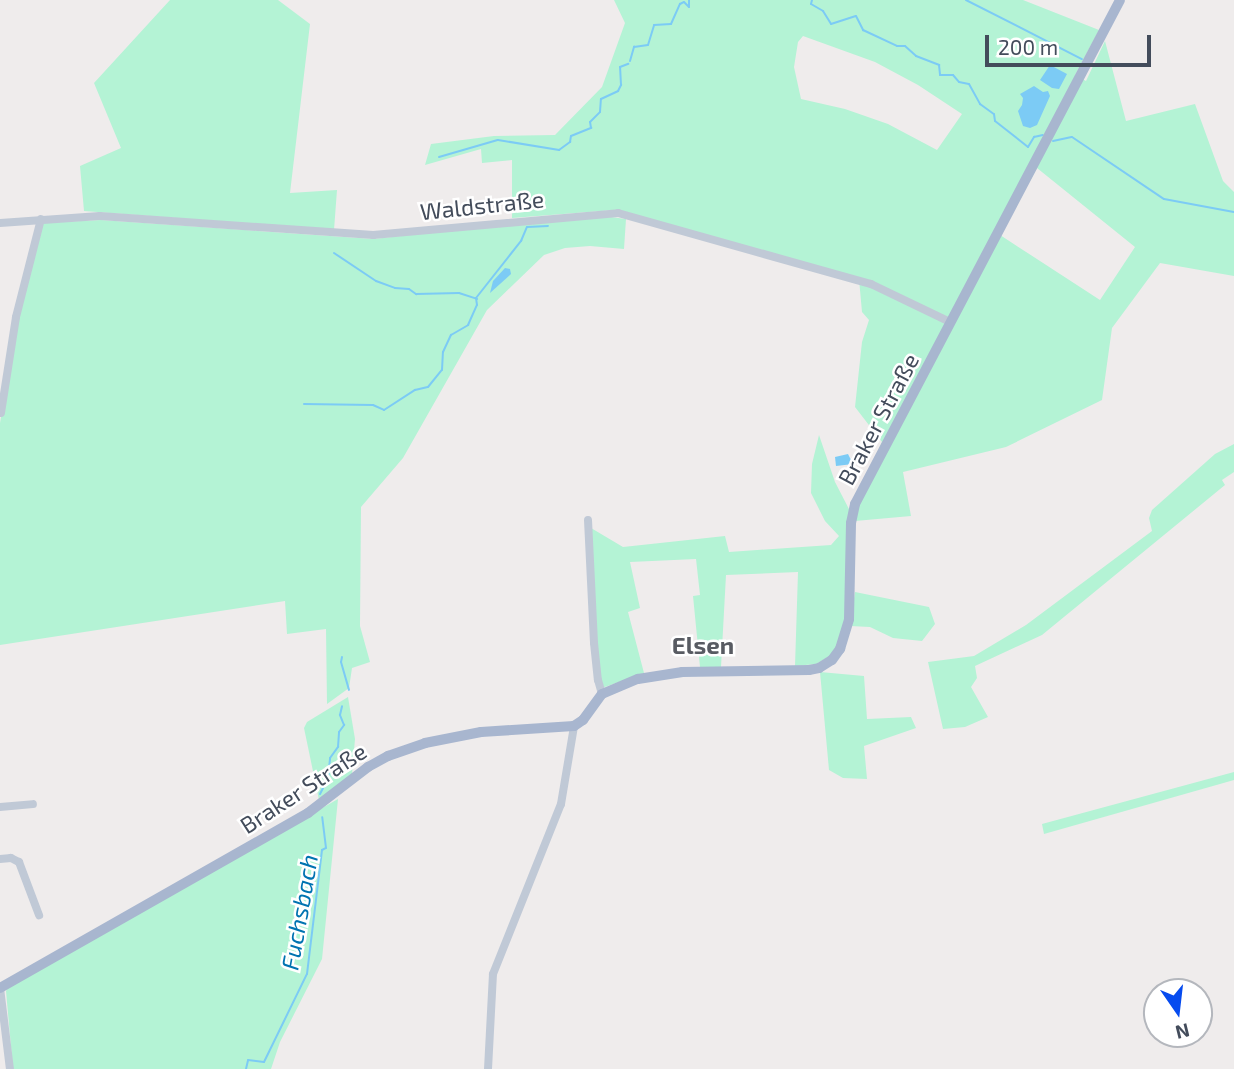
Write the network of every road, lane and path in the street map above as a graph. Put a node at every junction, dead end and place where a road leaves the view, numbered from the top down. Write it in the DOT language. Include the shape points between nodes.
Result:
graph roads {
  1 [pos="1120,0"];
  2 [pos="41,219"];
  3 [pos="0,223"];
  4 [pos="950,322"];
  5 [pos="1,413"];
  6 [pos="588,520"];
  7 [pos="602,694"];
  8 [pos="574,726"];
  9 [pos="33,804"];
  10 [pos="0,807"];
  11 [pos="0,859"];
  12 [pos="39,915"];
  13 [pos="0,988"];
  14 [pos="10,1069"];
  15 [pos="488,1069"];
  1 -- 4 [label="main road, Braker Straße"];
  2 -- 3 [label="street, Waldstraße"];
  2 -- 4 [label="street, Waldstraße" via="100,216 373,235 618,213 871,284"];
  2 -- 5 [label="street" via="16,317"];
  4 -- 7 [label="main road, Braker Straße" via="852,511 849,619 832,660 809,670 669,674 623,684"];
  6 -- 7 [label="street" via="594,643"];
  7 -- 8 [label="main road"];
  8 -- 13 [label="main road, Braker Straße" via="481,732 388,756 308,813"];
  8 -- 15 [label="street" via="561,804 493,974"];
  9 -- 10 [label="street"];
  11 -- 12 [label="street" via="19,862"];
  13 -- 14 [label="street"];
}
